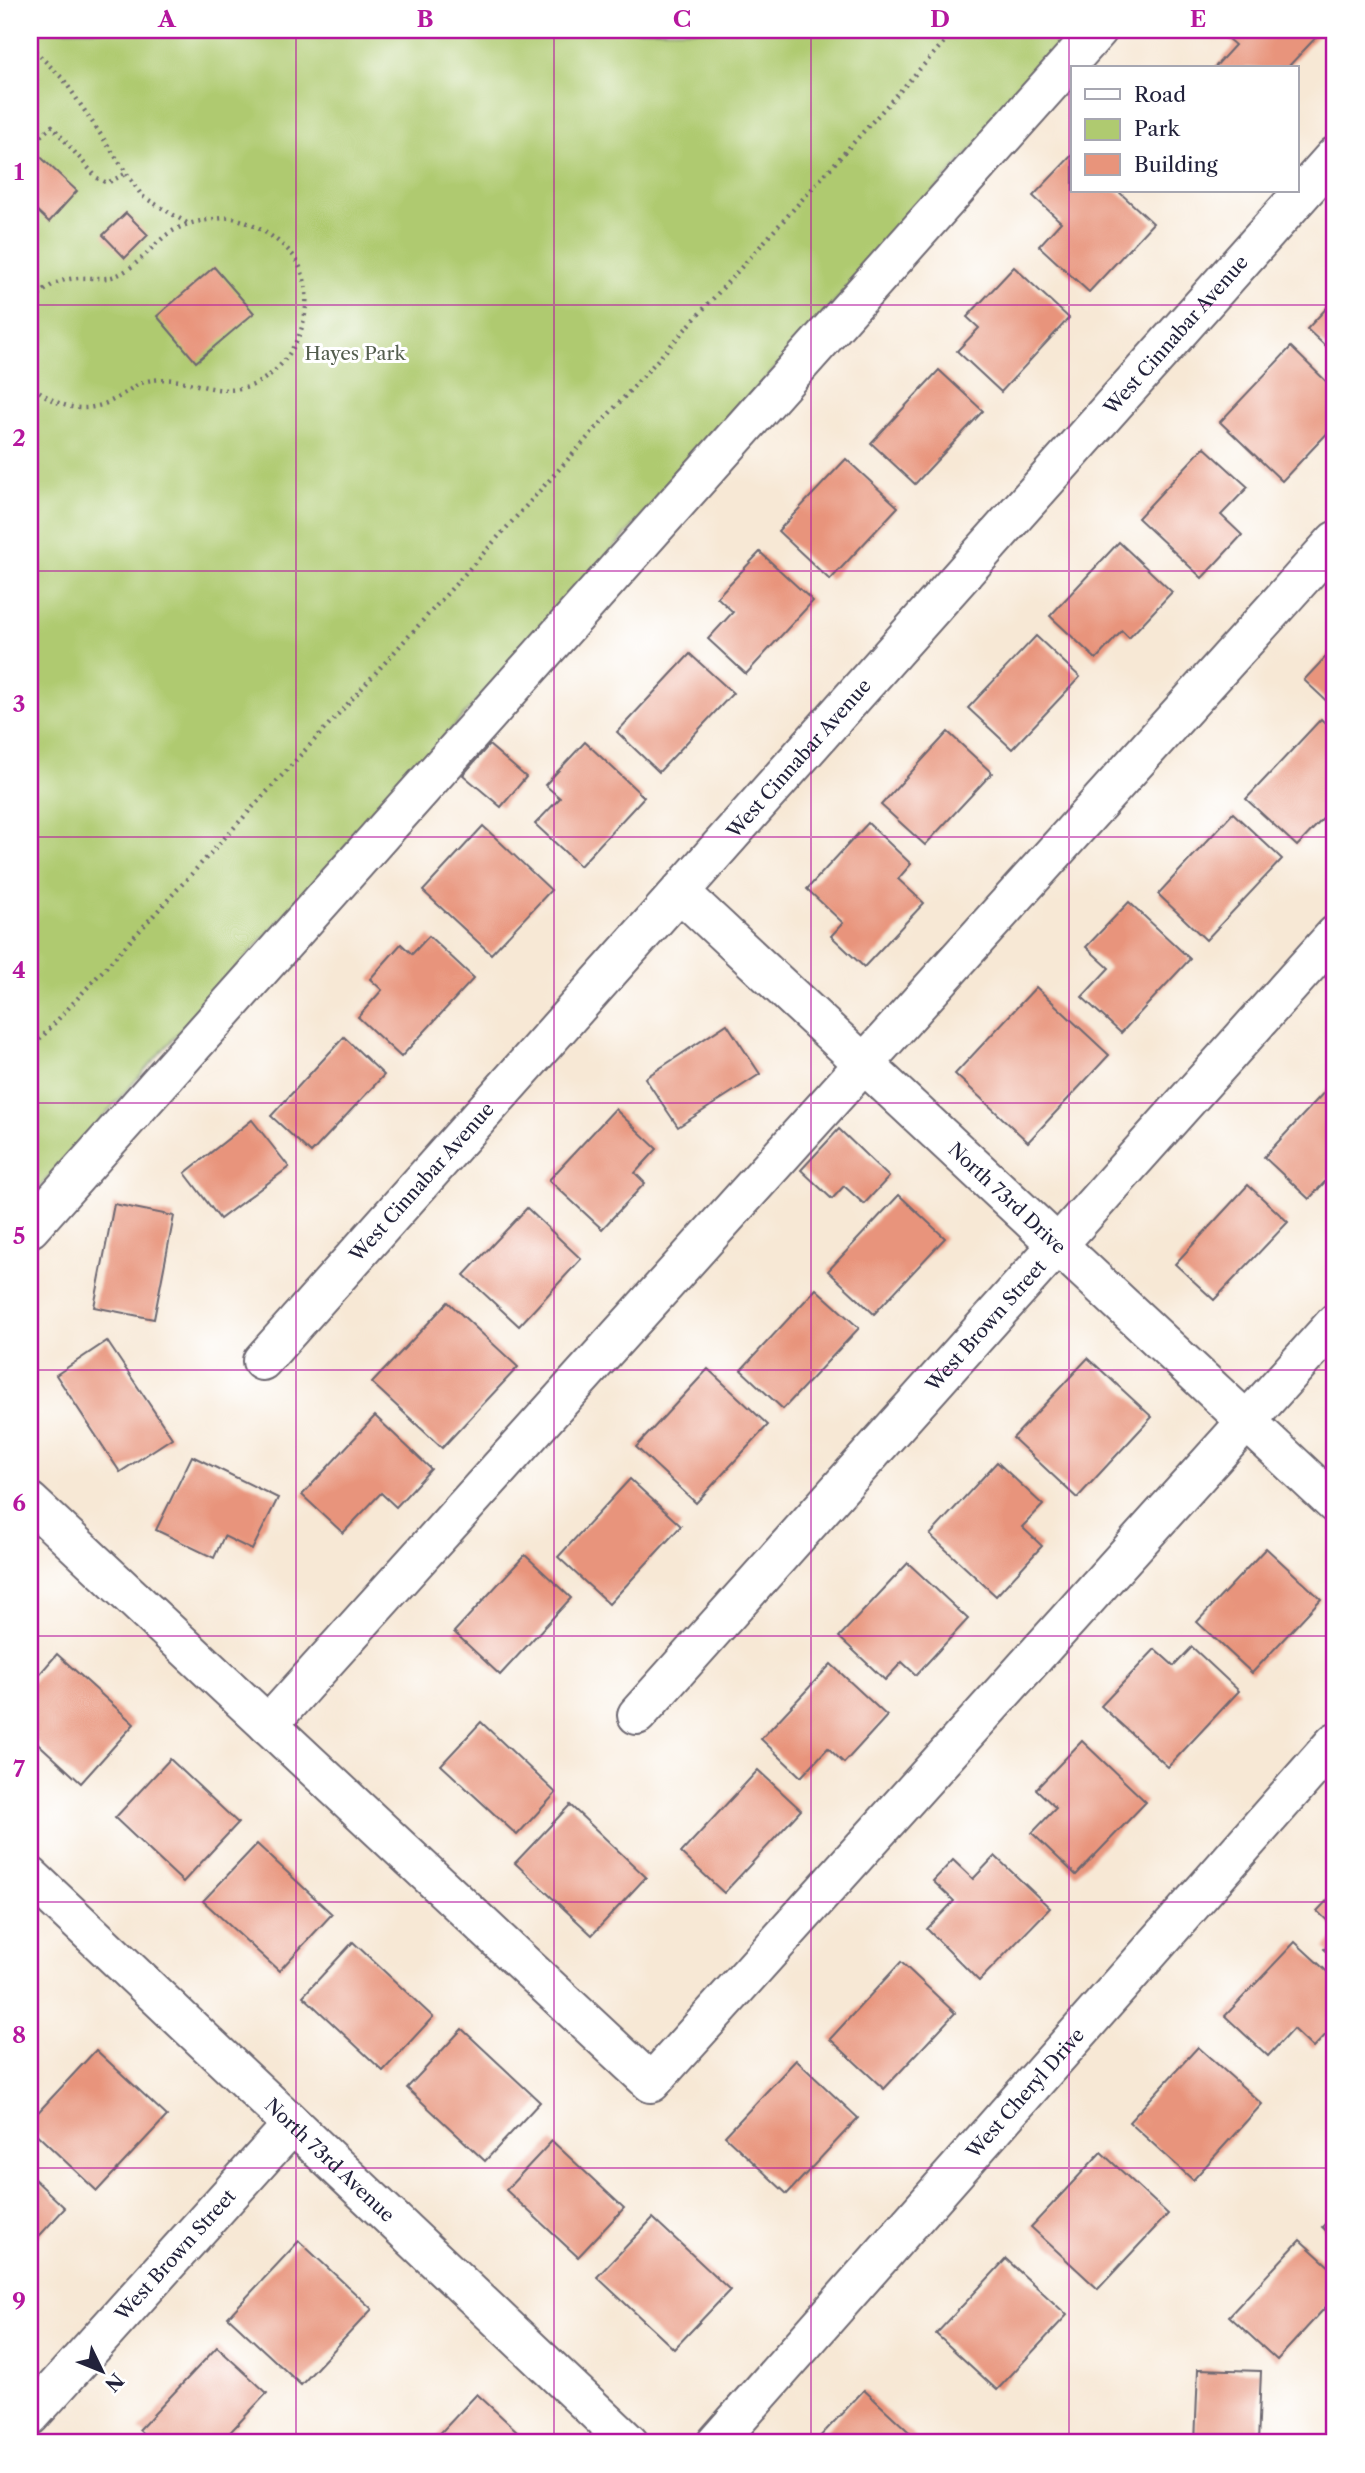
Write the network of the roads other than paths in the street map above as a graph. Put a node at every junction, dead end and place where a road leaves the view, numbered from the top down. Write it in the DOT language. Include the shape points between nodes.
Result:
graph roads {
  1 [pos="1098,30"];
  2 [pos="1335,156"];
  3 [pos="1335,541"];
  4 [pos="680,891"];
  5 [pos="1335,935"];
  6 [pos="864,1064"];
  7 [pos="30,1228"];
  8 [pos="1057,1244"];
  9 [pos="1335,1323"];
  10 [pos="262,1361"];
  11 [pos="1247,1422"];
  12 [pos="30,1502"];
  13 [pos="1335,1504"];
  14 [pos="637,1715"];
  15 [pos="268,1725"];
  16 [pos="1335,1742"];
  17 [pos="30,1876"];
  18 [pos="292,2125"];
  19 [pos="30,2416"];
  20 [pos="629,2443"];
  21 [pos="716,2443"];
  1 -- 7 [label="street"];
  2 -- 4 [label="street, West Cinnabar Avenue"];
  3 -- 6 [label="street"];
  4 -- 6 [label="street, North 73rd Drive"];
  4 -- 10 [label="street, West Cinnabar Avenue"];
  5 -- 8 [label="street, West Brown Street"];
  6 -- 8 [label="street, North 73rd Drive"];
  6 -- 15 [label="street"];
  8 -- 11 [label="street, North 73rd Drive"];
  8 -- 14 [label="street, West Brown Street"];
  9 -- 11 [label="street"];
  11 -- 13 [label="street, North 73rd Drive"];
  11 -- 15 [label="street" via="651,2083"];
  12 -- 15 [label="street"];
  16 -- 21 [label="street, West Cheryl Drive"];
  17 -- 18 [label="street, North 73rd Avenue"];
  18 -- 19 [label="street, West Brown Street"];
  18 -- 20 [label="street, North 73rd Avenue"];
}
